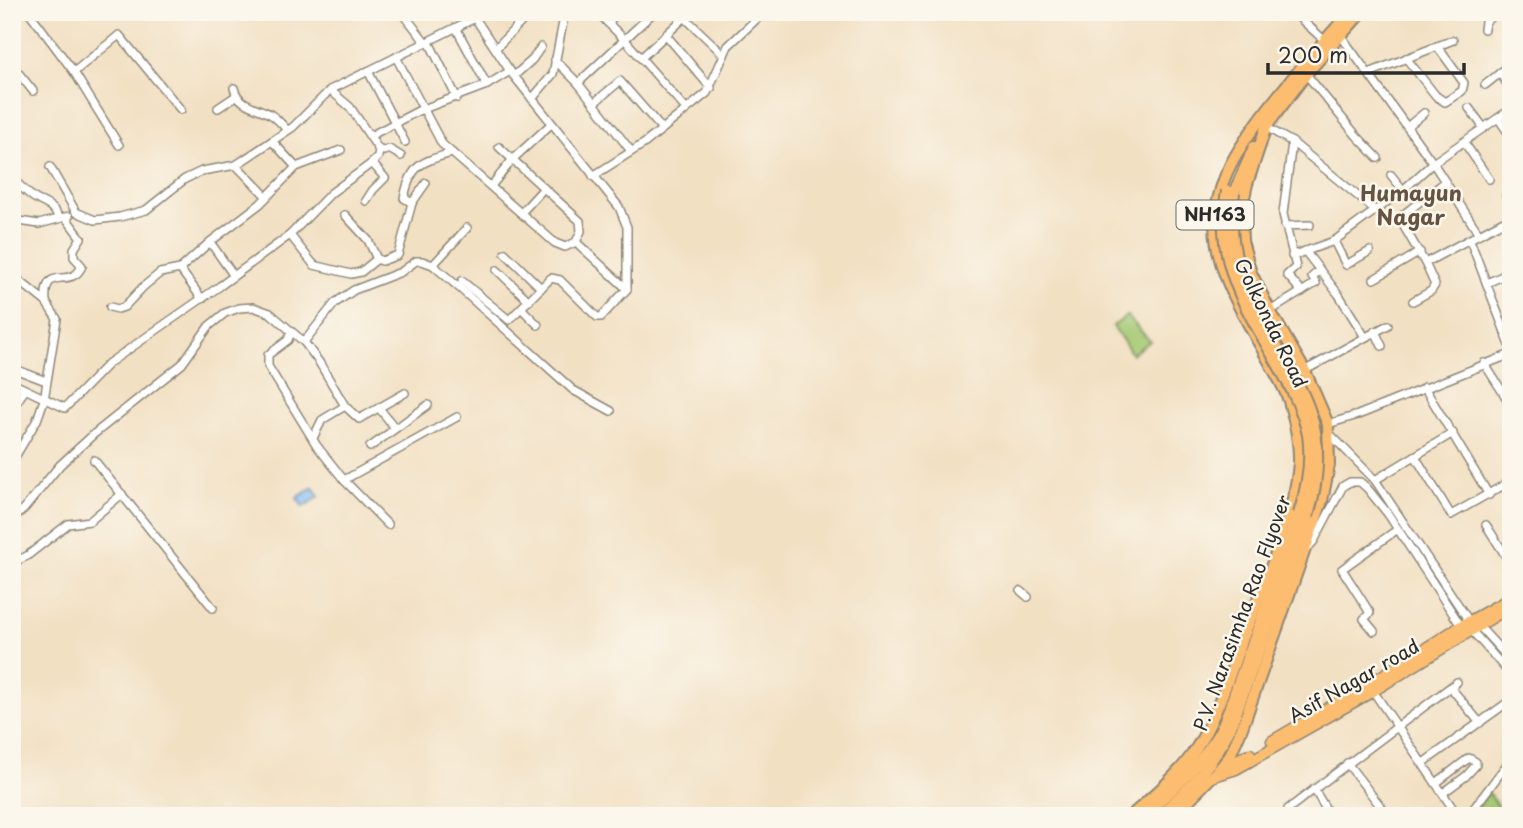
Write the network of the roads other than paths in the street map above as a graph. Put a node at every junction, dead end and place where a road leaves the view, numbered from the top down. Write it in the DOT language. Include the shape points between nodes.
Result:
graph roads {
  1 [pos="29,12"];
  2 [pos="465,12"];
  3 [pos="531,12"];
  4 [pos="565,12"];
  5 [pos="597,12"];
  6 [pos="618,12"];
  7 [pos="654,12"];
  8 [pos="764,12"];
  9 [pos="1293,12"];
  10 [pos="1362,12"];
  11 [pos="1497,12"];
  12 [pos="682,15"];
  13 [pos="1342,15"];
  14 [pos="405,17"];
  15 [pos="476,17"];
  16 [pos="608,23"];
  17 [pos="456,28"];
  18 [pos="1484,29"];
  19 [pos="666,35"];
  20 [pos="1341,36"];
  21 [pos="1324,40"];
  22 [pos="1452,40"];
  23 [pos="626,41"];
  24 [pos="428,43"];
  25 [pos="1437,46"];
  26 [pos="541,47"];
  27 [pos="496,48"];
  28 [pos="724,55"];
  29 [pos="396,57"];
  30 [pos="642,58"];
  31 [pos="1406,58"];
  32 [pos="555,60"];
  33 [pos="12,65"];
  34 [pos="1510,65"];
  35 [pos="368,71"];
  36 [pos="74,72"];
  37 [pos="512,73"];
  38 [pos="1369,73"];
  39 [pos="1500,73"];
  40 [pos="1306,74"];
  41 [pos="578,83"];
  42 [pos="487,85"];
  43 [pos="1485,85"];
  44 [pos="711,88"];
  45 [pos="330,90"];
  46 [pos="1511,90"];
  47 [pos="33,91"];
  48 [pos="457,98"];
  49 [pos="532,99"];
  50 [pos="594,103"];
  51 [pos="218,108"];
  52 [pos="1469,108"];
  53 [pos="687,109"];
  54 [pos="1511,109"];
  55 [pos="181,110"];
  56 [pos="423,110"];
  57 [pos="1424,113"];
  58 [pos="1499,118"];
  59 [pos="395,123"];
  60 [pos="551,124"];
  61 [pos="1261,126"];
  62 [pos="1407,127"];
  63 [pos="1484,128"];
  64 [pos="662,129"];
  65 [pos="287,130"];
  66 [pos="370,136"];
  67 [pos="1511,137"];
  68 [pos="272,141"];
  69 [pos="405,142"];
  70 [pos="1292,142"];
  71 [pos="1464,142"];
  72 [pos="119,145"];
  73 [pos="499,146"];
  74 [pos="341,150"];
  75 [pos="379,150"];
  76 [pos="450,151"];
  77 [pos="631,151"];
  78 [pos="401,156"];
  79 [pos="1378,158"];
  80 [pos="514,159"];
  81 [pos="372,163"];
  82 [pos="1433,163"];
  83 [pos="236,165"];
  84 [pos="50,167"];
  85 [pos="296,167"];
  86 [pos="1391,175"];
  87 [pos="593,176"];
  88 [pos="12,178"];
  89 [pos="1489,180"];
  90 [pos="1445,182"];
  91 [pos="426,183"];
  92 [pos="491,186"];
  93 [pos="544,188"];
  94 [pos="1403,190"];
  95 [pos="1231,192"];
  96 [pos="1506,195"];
  97 [pos="266,196"];
  98 [pos="366,201"];
  99 [pos="412,203"];
  100 [pos="1511,207"];
  101 [pos="1376,211"];
  102 [pos="76,212"];
  103 [pos="521,213"];
  104 [pos="345,215"];
  105 [pos="1511,217"];
  106 [pos="62,218"];
  107 [pos="12,220"];
  108 [pos="1310,225"];
  109 [pos="1285,226"];
  110 [pos="467,228"];
  111 [pos="1479,233"];
  112 [pos="290,235"];
  113 [pos="1470,240"];
  114 [pos="1334,241"];
  115 [pos="210,242"];
  116 [pos="576,242"];
  117 [pos="1305,251"];
  118 [pos="1370,251"];
  119 [pos="505,253"];
  120 [pos="1420,253"];
  121 [pos="1292,256"];
  122 [pos="379,260"];
  123 [pos="1425,263"];
  124 [pos="433,265"];
  125 [pos="180,268"];
  126 [pos="497,270"];
  127 [pos="1320,270"];
  128 [pos="1511,272"];
  129 [pos="12,275"];
  130 [pos="234,276"];
  131 [pos="1374,279"];
  132 [pos="461,281"];
  133 [pos="1488,283"];
  134 [pos="541,288"];
  135 [pos="627,289"];
  136 [pos="1301,292"];
  137 [pos="202,299"];
  138 [pos="529,301"];
  139 [pos="1413,301"];
  140 [pos="46,302"];
  141 [pos="110,307"];
  142 [pos="522,309"];
  143 [pos="1270,312"];
  144 [pos="538,325"];
  145 [pos="1388,325"];
  146 [pos="1375,331"];
  147 [pos="291,332"];
  148 [pos="1365,337"];
  149 [pos="304,342"];
  150 [pos="1382,346"];
  151 [pos="1511,348"];
  152 [pos="1511,354"];
  153 [pos="1298,360"];
  154 [pos="1484,363"];
  155 [pos="12,368"];
  156 [pos="1305,371"];
  157 [pos="1275,372"];
  158 [pos="46,381"];
  159 [pos="12,383"];
  160 [pos="1281,383"];
  161 [pos="1424,387"];
  162 [pos="25,390"];
  163 [pos="405,393"];
  164 [pos="44,400"];
  165 [pos="428,405"];
  166 [pos="1511,405"];
  167 [pos="345,406"];
  168 [pos="379,408"];
  169 [pos="12,409"];
  170 [pos="611,411"];
  171 [pos="457,417"];
  172 [pos="395,428"];
  173 [pos="1329,429"];
  174 [pos="1453,433"];
  175 [pos="313,438"];
  176 [pos="370,447"];
  177 [pos="1415,456"];
  178 [pos="94,460"];
  179 [pos="12,462"];
  180 [pos="344,480"];
  181 [pos="1375,480"];
  182 [pos="1511,481"];
  183 [pos="122,494"];
  184 [pos="1489,495"];
  185 [pos="12,519"];
  186 [pos="388,525"];
  187 [pos="1486,525"];
  188 [pos="1398,529"];
  189 [pos="1304,552"];
  190 [pos="12,563"];
  191 [pos="1511,564"];
  192 [pos="1021,591"];
  193 [pos="1028,597"];
  194 [pos="1511,598"];
  195 [pos="1511,606"];
  196 [pos="213,608"];
  197 [pos="1470,626"];
  198 [pos="1374,631"];
  199 [pos="1511,661"];
  200 [pos="1511,675"];
  201 [pos="1371,688"];
  202 [pos="1511,700"];
  203 [pos="1479,723"];
  204 [pos="1396,727"];
  205 [pos="1511,760"];
  206 [pos="1346,763"];
  207 [pos="1423,763"];
  208 [pos="1222,766"];
  209 [pos="1211,777"];
  210 [pos="1436,783"];
  211 [pos="1314,789"];
  212 [pos="1443,793"];
  213 [pos="1288,809"];
  214 [pos="1131,816"];
  215 [pos="1142,816"];
  216 [pos="1158,816"];
  217 [pos="1170,816"];
  218 [pos="1330,816"];
  219 [pos="1388,816"];
  220 [pos="1458,816"];
  221 [pos="1468,816"];
  1 -- 36 [label="street"];
  2 -- 15 [label="street"];
  3 -- 27 [label="street"];
  4 -- 32 [label="street"];
  5 -- 16 [label="street"];
  6 -- 16 [label="street"];
  7 -- 23 [label="street"];
  8 -- 28 [label="street"];
  9 -- 21 [label="street"];
  10 -- 20 [label="highway, Golkonda Road / NH163"];
  11 -- 18 [label="street"];
  12 -- 19 [label="street"];
  12 -- 28 [label="street"];
  13 -- 21 [label="highway, Golkonda Road / NH163"];
  14 -- 24 [label="street"];
  15 -- 17 [label="street"];
  15 -- 27 [label="street"];
  16 -- 23 [label="street"];
  17 -- 24 [label="street"];
  17 -- 42 [label="street"];
  19 -- 30 [label="street"];
  19 -- 44 [label="street"];
  20 -- 38 [label="street"];
  20 -- 40 [label="highway, Golkonda Road / NH163"];
  21 -- 61 [label="highway, Golkonda Road / NH163" via="1299,68"];
  22 -- 25 [label="street"];
  23 -- 30 [label="street"];
  23 -- 41 [label="street"];
  24 -- 29 [label="street"];
  24 -- 48 [label="street"];
  25 -- 31 [label="street"];
  25 -- 31 [label="street" via="1464,83 1462,91 1445,102"];
  26 -- 37 [label="street" via="532,60"];
  27 -- 37 [label="street"];
  28 -- 44 [label="street"];
  29 -- 35 [label="street"];
  29 -- 56 [label="street"];
  30 -- 53 [label="street"];
  31 -- 38 [label="street"];
  32 -- 41 [label="street"];
  32 -- 49 [label="street" via="553,74"];
  33 -- 47 [label="street"];
  34 -- 39 [label="street"];
  35 -- 45 [label="street"];
  35 -- 59 [label="street"];
  36 -- 55 [label="street" via="119,35"];
  36 -- 72 [label="street"];
  37 -- 42 [label="street"];
  37 -- 49 [label="street"];
  38 -- 62 [label="street"];
  39 -- 43 [label="street"];
  39 -- 46 [label="street"];
  40 -- 61 [label="highway, Golkonda Road / NH163"];
  40 -- 79 [label="street"];
  41 -- 50 [label="street"];
  42 -- 48 [label="street"];
  44 -- 53 [label="street"];
  45 -- 65 [label="street"];
  45 -- 66 [label="street" via="350,107"];
  48 -- 56 [label="street"];
  49 -- 60 [label="street"];
  50 -- 64 [label="street" via="620,80"];
  50 -- 77 [label="street"];
  51 -- 65 [label="street" via="235,92"];
  52 -- 63 [label="street"];
  53 -- 64 [label="street"];
  54 -- 58 [label="street"];
  56 -- 59 [label="street"];
  56 -- 76 [label="street"];
  57 -- 62 [label="street"];
  58 -- 63 [label="street"];
  58 -- 67 [label="street"];
  59 -- 66 [label="street"];
  59 -- 69 [label="street"];
  60 -- 80 [label="street"];
  60 -- 87 [label="street"];
  61 -- 70 [label="street"];
  61 -- 95 [label="highway, P.V. Narasimha Rao Flyover" via="1237,161"];
  61 -- 143 [label="highway, Golkonda Road / NH163" via="1247,184 1242,241"];
  61 -- 157 [label="highway, Golkonda Road / NH163" via="1235,153 1225,172 1215,227 1228,284"];
  62 -- 82 [label="street"];
  63 -- 71 [label="street"];
  64 -- 77 [label="street"];
  65 -- 68 [label="street"];
  66 -- 75 [label="street"];
  68 -- 83 [label="street"];
  68 -- 85 [label="street"];
  70 -- 101 [label="street"];
  70 -- 109 [label="street"];
  71 -- 82 [label="street"];
  71 -- 89 [label="street"];
  73 -- 80 [label="street"];
  74 -- 85 [label="street"];
  75 -- 78 [label="street" via="389,149"];
  75 -- 81 [label="street"];
  76 -- 92 [label="street"];
  76 -- 99 [label="street" via="415,168 404,198"];
  77 -- 87 [label="street"];
  80 -- 92 [label="street"];
  80 -- 93 [label="street"];
  81 -- 98 [label="street" via="385,178"];
  81 -- 112 [label="street" via="331,193"];
  82 -- 90 [label="street"];
  82 -- 94 [label="street"];
  83 -- 97 [label="street"];
  83 -- 102 [label="street" via="202,171 133,213 95,220"];
  84 -- 102 [label="street"];
  85 -- 97 [label="street"];
  86 -- 94 [label="street"];
  87 -- 135 [label="street" via="619,207 627,227"];
  88 -- 106 [label="street"];
  90 -- 111 [label="street"];
  90 -- 120 [label="street" via="1399,218"];
  91 -- 99 [label="street"];
  92 -- 103 [label="street"];
  93 -- 103 [label="street"];
  93 -- 116 [label="street" via="580,221"];
  94 -- 101 [label="street"];
  95 -- 215 [label="highway, P.V. Narasimha Rao Flyover, bridge" via="1223,226 1229,269 1303,416 1310,449 1307,483 1216,740 1185,779"];
  95 -- 216 [label="highway, P.V. Narasimha Rao Flyover, bridge" via="1234,258 1311,415 1317,449 1316,485 1225,739 1209,767"];
  96 -- 100 [label="street"];
  97 -- 115 [label="street"];
  99 -- 122 [label="street" via="398,255"];
  101 -- 114 [label="street"];
  102 -- 106 [label="street"];
  103 -- 116 [label="street" via="555,243 565,247"];
  104 -- 122 [label="street"];
  105 -- 111 [label="street"];
  106 -- 107 [label="street" via="39,224"];
  106 -- 140 [label="street" via="82,238 74,249 82,266 72,278 50,280"];
  108 -- 109 [label="street"];
  109 -- 121 [label="street"];
  110 -- 124 [label="street"];
  111 -- 113 [label="street"];
  112 -- 122 [label="street" via="314,265 351,274"];
  112 -- 130 [label="street"];
  113 -- 123 [label="street"];
  113 -- 133 [label="street"];
  114 -- 117 [label="street"];
  114 -- 118 [label="street" via="1346,265"];
  115 -- 125 [label="street"];
  115 -- 130 [label="street"];
  116 -- 135 [label="street"];
  117 -- 121 [label="street"];
  117 -- 127 [label="street"];
  119 -- 134 [label="street"];
  120 -- 123 [label="street"];
  120 -- 131 [label="street"];
  121 -- 136 [label="street" via="1296,267 1287,275"];
  123 -- 139 [label="street" via="1435,285"];
  124 -- 149 [label="street" via="416,261 401,272 354,289 335,303"];
  124 -- 170 [label="street" via="567,385"];
  125 -- 137 [label="street"];
  125 -- 141 [label="street" via="160,273 124,307"];
  126 -- 138 [label="street"];
  127 -- 136 [label="street" via="1312,277 1316,283"];
  127 -- 148 [label="street"];
  128 -- 133 [label="street"];
  129 -- 140 [label="street"];
  130 -- 137 [label="street"];
  132 -- 142 [label="street" via="506,319"];
  133 -- 151 [label="street"];
  134 -- 135 [label="street" via="551,278 560,280 597,317"];
  134 -- 138 [label="street"];
  136 -- 143 [label="street"];
  137 -- 164 [label="street" via="109,363 65,408"];
  138 -- 142 [label="street"];
  140 -- 158 [label="street" via="57,319"];
  142 -- 144 [label="street"];
  143 -- 153 [label="highway, Golkonda Road / NH163"];
  145 -- 146 [label="street"];
  146 -- 148 [label="street"];
  146 -- 150 [label="street"];
  147 -- 149 [label="street"];
  147 -- 175 [label="street" via="288,340 268,355 268,366"];
  147 -- 185 [label="street" via="270,313 253,307 225,313 199,338 182,364 60,465"];
  148 -- 156 [label="street"];
  149 -- 167 [label="street"];
  152 -- 154 [label="street"];
  153 -- 156 [label="highway, Golkonda Road / NH163"];
  153 -- 157 [label="highway"];
  154 -- 161 [label="street"];
  154 -- 166 [label="street"];
  155 -- 158 [label="street"];
  156 -- 160 [label="street"];
  156 -- 173 [label="highway, Golkonda Road / NH163"];
  157 -- 160 [label="highway, Golkonda Road / NH163"];
  158 -- 164 [label="street"];
  159 -- 162 [label="street"];
  160 -- 214 [label="highway, Golkonda Road / NH163" via="1295,422 1299,462 1283,531 1202,738 1190,757"];
  161 -- 173 [label="street"];
  161 -- 174 [label="street"];
  162 -- 164 [label="street"];
  162 -- 169 [label="street"];
  163 -- 168 [label="street"];
  164 -- 179 [label="street"];
  165 -- 172 [label="street"];
  167 -- 168 [label="street" via="359,418"];
  167 -- 175 [label="street" via="322,420"];
  168 -- 172 [label="street"];
  171 -- 180 [label="street"];
  172 -- 176 [label="street"];
  173 -- 181 [label="street"];
  173 -- 189 [label="highway, Golkonda Road / NH163" via="1329,466 1322,501"];
  174 -- 177 [label="street"];
  174 -- 184 [label="street"];
  175 -- 180 [label="street"];
  177 -- 181 [label="street"];
  177 -- 184 [label="street" via="1451,515"];
  178 -- 183 [label="street"];
  180 -- 186 [label="street"];
  181 -- 197 [label="street"];
  182 -- 184 [label="street"];
  183 -- 190 [label="street" via="90,521 68,524"];
  183 -- 196 [label="street"];
  187 -- 191 [label="street"];
  188 -- 189 [label="street" via="1367,488 1350,482 1343,486"];
  188 -- 197 [label="street"];
  188 -- 198 [label="street" via="1342,569 1370,613 1364,619"];
  189 -- 208 [label="highway, Golkonda Road / NH163" via="1242,729"];
  192 -- 193 [label="street"];
  194 -- 197 [label="main road"];
  195 -- 197 [label="main road"];
  197 -- 199 [label="street"];
  197 -- 200 [label="street"];
  197 -- 201 [label="main road"];
  201 -- 204 [label="street"];
  201 -- 208 [label="main road"];
  201 -- 209 [label="main road, Asif Nagar road" via="1236,769"];
  202 -- 203 [label="street"];
  203 -- 204 [label="street" via="1454,685"];
  203 -- 207 [label="street"];
  204 -- 206 [label="street"];
  204 -- 207 [label="street"];
  205 -- 221 [label="street"];
  206 -- 211 [label="street"];
  206 -- 219 [label="street"];
  207 -- 210 [label="street"];
  208 -- 209 [label="highway, Golkonda Road / NH163"];
  209 -- 217 [label="highway, Golkonda Road / NH163"];
  210 -- 212 [label="street"];
  210 -- 212 [label="street" via="1469,758 1476,762"];
  211 -- 213 [label="street"];
  211 -- 218 [label="street"];
  212 -- 220 [label="street"];
}
